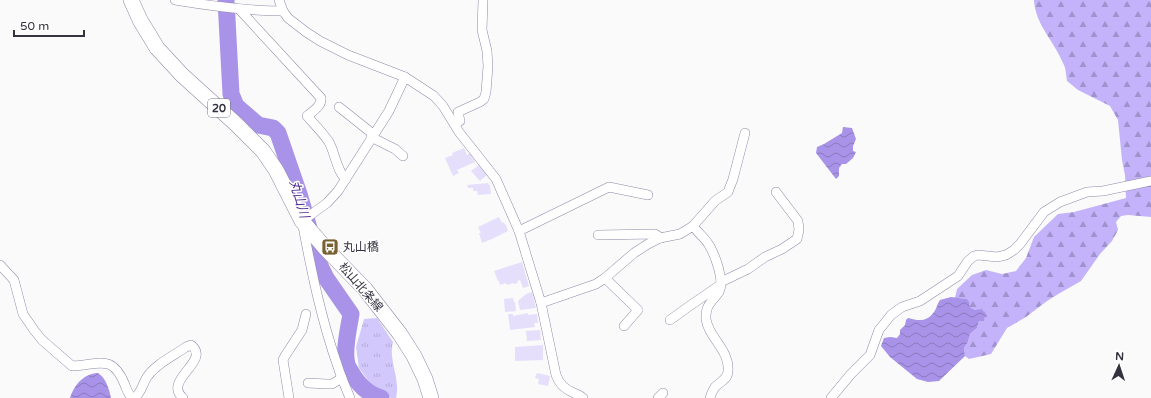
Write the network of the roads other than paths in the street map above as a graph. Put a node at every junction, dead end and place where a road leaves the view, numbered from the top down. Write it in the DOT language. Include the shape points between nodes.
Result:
graph roads {
  1 [pos="131,0"];
  2 [pos="175,0"];
  3 [pos="279,0"];
  4 [pos="483,0"];
  5 [pos="239,9"];
  6 [pos="283,11"];
  7 [pos="405,77"];
  8 [pos="339,108"];
  9 [pos="454,124"];
  10 [pos="745,133"];
  11 [pos="372,136"];
  12 [pos="403,156"];
  13 [pos="346,179"];
  14 [pos="1151,181"];
  15 [pos="776,192"];
  16 [pos="648,195"];
  17 [pos="302,221"];
  18 [pos="693,226"];
  19 [pos="519,230"];
  20 [pos="598,235"];
  21 [pos="661,238"];
  22 [pos="0,265"];
  23 [pos="605,278"];
  24 [pos="721,283"];
  25 [pos="541,303"];
  26 [pos="306,314"];
  27 [pos="670,320"];
  28 [pos="624,326"];
  29 [pos="342,378"];
  30 [pos="308,383"];
  31 [pos="133,398"];
  32 [pos="183,398"];
  33 [pos="289,398"];
  34 [pos="350,398"];
  35 [pos="431,398"];
  36 [pos="583,398"];
  37 [pos="710,398"];
  38 [pos="832,398"];
  1 -- 17 [label="main road, 松山北条線 / 20" via="157,48 263,151 276,170"];
  2 -- 5 [label="street"];
  3 -- 6 [label="street"];
  4 -- 9 [label="street" via="482,30 488,66 486,92 480,102 458,112 460,121"];
  5 -- 6 [label="street"];
  5 -- 13 [label="street" via="321,98 321,102 307,116 330,143 341,173"];
  6 -- 7 [label="street" via="295,24 320,41"];
  7 -- 9 [label="street" via="434,96"];
  7 -- 11 [label="street" via="389,111"];
  8 -- 11 [label="street"];
  9 -- 19 [label="street" via="496,179"];
  10 -- 18 [label="street" via="728,192 715,201"];
  11 -- 12 [label="street"];
  11 -- 13 [label="street"];
  13 -- 17 [label="street" via="327,203"];
  14 -- 38 [label="street" via="1087,192 1060,202 1044,212 1014,250 997,257 974,256 958,276 920,301 902,307 890,315 879,330 870,355"];
  15 -- 24 [label="street" via="798,222 796,239"];
  16 -- 19 [label="street" via="609,187"];
  17 -- 29 [label="street" via="326,329"];
  17 -- 35 [label="main road, 松山北条線 / 20" via="365,289 400,334 414,356"];
  18 -- 21 [label="street" via="680,234"];
  18 -- 24 [label="street" via="713,253"];
  19 -- 25 [label="street"];
  20 -- 21 [label="street" via="655,234"];
  21 -- 23 [label="street" via="634,253"];
  22 -- 31 [label="street" via="14,280 23,314 42,340 72,366 109,364 117,370 130,397"];
  23 -- 25 [label="street" via="586,288"];
  23 -- 28 [label="street" via="638,310"];
  24 -- 27 [label="street"];
  24 -- 37 [label="street" via="719,292 706,310 706,318 722,348 728,373 726,379 714,388"];
  25 -- 36 [label="street" via="556,376 565,388"];
  26 -- 33 [label="street" via="302,330 283,360"];
  29 -- 30 [label="street" via="332,384"];
  29 -- 34 [label="street"];
  31 -- 32 [label="street" via="138,395 155,368 190,345 194,348 196,360 179,383 178,390"];
}
